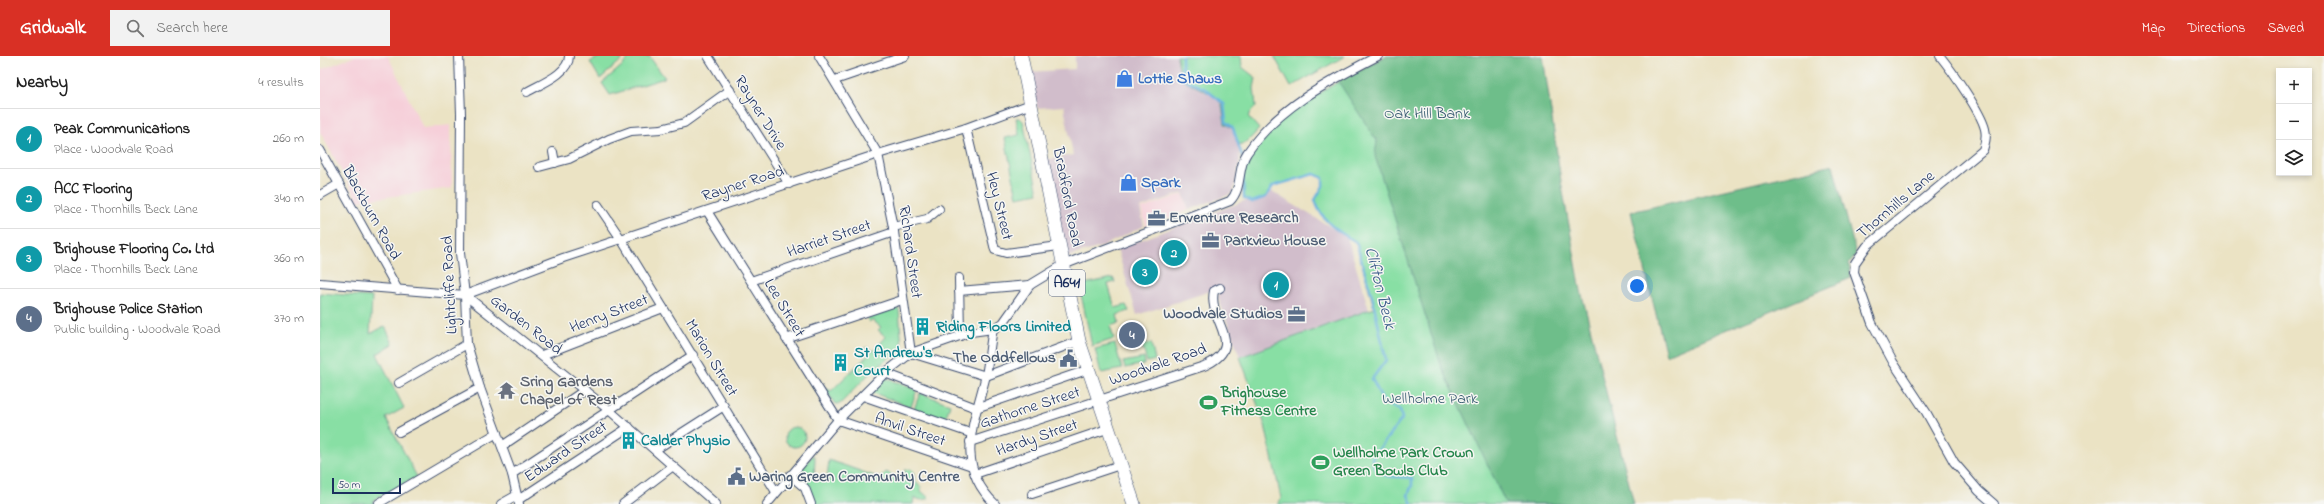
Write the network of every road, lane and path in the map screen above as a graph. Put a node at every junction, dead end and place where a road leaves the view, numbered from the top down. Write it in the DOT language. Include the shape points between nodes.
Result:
graph roads {
  1 [pos="459,56"];
  2 [pos="569,56"];
  3 [pos="708,56"];
  4 [pos="819,56"];
  5 [pos="905,56"];
  6 [pos="1021,56"];
  7 [pos="1378,56"];
  8 [pos="1940,56"];
  9 [pos="835,80"];
  10 [pos="730,90"];
  11 [pos="527,92"];
  12 [pos="1031,104"];
  13 [pos="966,128"];
  14 [pos="320,150"];
  15 [pos="553,152"];
  16 [pos="878,154"];
  17 [pos="555,163"];
  18 [pos="539,166"];
  19 [pos="339,184"];
  20 [pos="789,184"];
  21 [pos="320,195"];
  22 [pos="598,205"];
  23 [pos="939,209"];
  24 [pos="706,211"];
  25 [pos="893,229"];
  26 [pos="622,239"];
  27 [pos="1059,246"];
  28 [pos="1063,265"];
  29 [pos="959,278"];
  30 [pos="751,281"];
  31 [pos="320,283"];
  32 [pos="1030,285"];
  33 [pos="1220,288"];
  34 [pos="398,290"];
  35 [pos="959,291"];
  36 [pos="465,295"];
  37 [pos="902,300"];
  38 [pos="663,308"];
  39 [pos="993,329"];
  40 [pos="960,336"];
  41 [pos="786,339"];
  42 [pos="1079,342"];
  43 [pos="467,344"];
  44 [pos="911,353"];
  45 [pos="542,355"];
  46 [pos="693,355"];
  47 [pos="1087,370"];
  48 [pos="885,373"];
  49 [pos="986,376"];
  50 [pos="399,383"];
  51 [pos="480,388"];
  52 [pos="585,390"];
  53 [pos="863,396"];
  54 [pos="1098,400"];
  55 [pos="724,406"];
  56 [pos="976,408"];
  57 [pos="609,410"];
  58 [pos="838,420"];
  59 [pos="629,427"];
  60 [pos="1107,429"];
  61 [pos="399,432"];
  62 [pos="497,432"];
  63 [pos="970,433"];
  64 [pos="970,442"];
  65 [pos="502,446"];
  66 [pos="655,450"];
  67 [pos="1120,465"];
  68 [pos="673,466"];
  69 [pos="974,470"];
  70 [pos="512,474"];
  71 [pos="790,475"];
  72 [pos="776,492"];
  73 [pos="1032,494"];
  74 [pos="518,500"];
  75 [pos="379,503"];
  76 [pos="501,504"];
  77 [pos="623,504"];
  78 [pos="716,504"];
  79 [pos="767,504"];
  80 [pos="810,504"];
  81 [pos="995,504"];
  82 [pos="1134,504"];
  83 [pos="1994,504"];
  1 -- 36 [label="street, Lightcliffe Road" via="460,253"];
  2 -- 11 [label="street" via="569,62 561,72"];
  3 -- 10 [label="street, Rayner Drive"];
  4 -- 9 [label="street, Richard Street"];
  5 -- 9 [label="street"];
  6 -- 12 [label="main road, Bradford Road / A641"];
  7 -- 28 [label="street" via="1330,81 1284,112 1268,127 1245,155 1235,195 1230,201"];
  8 -- 83 [label="street, Thornhills Lane" via="1964,89 1985,127 1986,139 1983,150 1867,246 1855,263 1854,272 1872,323 1893,362 1926,412 1954,462"];
  9 -- 16 [label="street, Richard Street"];
  10 -- 17 [label="street" via="684,123 661,129 631,131"];
  10 -- 20 [label="street, Rayner Drive"];
  12 -- 13 [label="street, Rayner Road"];
  12 -- 27 [label="main road, Bradford Road / A641"];
  13 -- 16 [label="street, Rayner Road"];
  13 -- 27 [label="street, Hey Street" via="995,250 1006,253"];
  14 -- 19 [label="street, Blackburn Road"];
  15 -- 17 [label="street"];
  16 -- 20 [label="street, Rayner Road"];
  16 -- 25 [label="street, Richard Street"];
  17 -- 18 [label="street"];
  19 -- 21 [label="street"];
  19 -- 34 [label="street, Blackburn Road"];
  20 -- 24 [label="street, Rayner Road"];
  22 -- 26 [label="street, Marion Street"];
  23 -- 25 [label="street, Harriet Street" via="927,219"];
  24 -- 26 [label="street, Rayner Road"];
  24 -- 30 [label="street, Lee Street"];
  25 -- 30 [label="street, Harriet Street"];
  25 -- 37 [label="street, Richard Street"];
  26 -- 36 [label="street, Rayner Road"];
  26 -- 38 [label="street, Marion Street"];
  27 -- 28 [label="main road, Bradford Road / A641"];
  28 -- 32 [label="street"];
  28 -- 42 [label="main road, Bradford Road / A641"];
  29 -- 35 [label="street"];
  30 -- 41 [label="street, Lee Street"];
  31 -- 34 [label="street, Garden Road"];
  32 -- 35 [label="street"];
  32 -- 39 [label="street" via="1003,323"];
  33 -- 54 [label="street, Woodvale Road" via="1214,290 1212,299 1225,340 1224,351 1218,360"];
  34 -- 36 [label="street, Garden Road"];
  35 -- 40 [label="street"];
  36 -- 43 [label="street, Lightcliffe Road"];
  36 -- 45 [label="street, Garden Road"];
  37 -- 41 [label="street"];
  37 -- 44 [label="street, Richard Street"];
  38 -- 45 [label="street, Henry Street"];
  38 -- 46 [label="street, Marion Street"];
  39 -- 40 [label="street"];
  39 -- 49 [label="street"];
  40 -- 44 [label="street"];
  41 -- 58 [label="street, Lee Street"];
  42 -- 47 [label="main road, Bradford Road / A641"];
  42 -- 49 [label="street"];
  43 -- 50 [label="street"];
  43 -- 51 [label="street, Lightcliffe Road"];
  44 -- 48 [label="street"];
  44 -- 49 [label="street"];
  45 -- 52 [label="street, Garden Road"];
  46 -- 55 [label="street, Marion Street"];
  46 -- 57 [label="street"];
  47 -- 54 [label="main road, Bradford Road / A641"];
  47 -- 56 [label="street"];
  48 -- 53 [label="street"];
  48 -- 56 [label="street"];
  49 -- 56 [label="street"];
  51 -- 61 [label="street"];
  51 -- 62 [label="street, Lightcliffe Road"];
  52 -- 57 [label="street, Garden Road"];
  52 -- 65 [label="street"];
  53 -- 58 [label="street"];
  53 -- 63 [label="street"];
  54 -- 60 [label="main road, Bradford Road / A641"];
  54 -- 64 [label="street, Gathorne Street"];
  55 -- 66 [label="street"];
  55 -- 72 [label="street, Marion Street"];
  56 -- 63 [label="street"];
  57 -- 59 [label="street, Garden Road"];
  57 -- 70 [label="street"];
  58 -- 69 [label="street, Anvil Street"];
  58 -- 71 [label="street"];
  59 -- 66 [label="street, Garden Road"];
  59 -- 74 [label="street, Edward Street"];
  60 -- 67 [label="main road, Bradford Road / A641"];
  60 -- 69 [label="street, Hardy Street"];
  62 -- 65 [label="street, Lightcliffe Road"];
  62 -- 75 [label="street"];
  63 -- 64 [label="street"];
  64 -- 69 [label="street"];
  65 -- 70 [label="street, Lightcliffe Road"];
  66 -- 68 [label="street, Garden Road"];
  67 -- 73 [label="street"];
  67 -- 82 [label="main road, Bradford Road / A641"];
  68 -- 77 [label="street"];
  68 -- 78 [label="street, Garden Road"];
  69 -- 81 [label="street" via="988,497"];
  70 -- 74 [label="street, Lightcliffe Road"];
  71 -- 72 [label="street"];
  71 -- 80 [label="street" via="805,488"];
  72 -- 79 [label="street"];
  74 -- 76 [label="street, Edward Street"];
}
